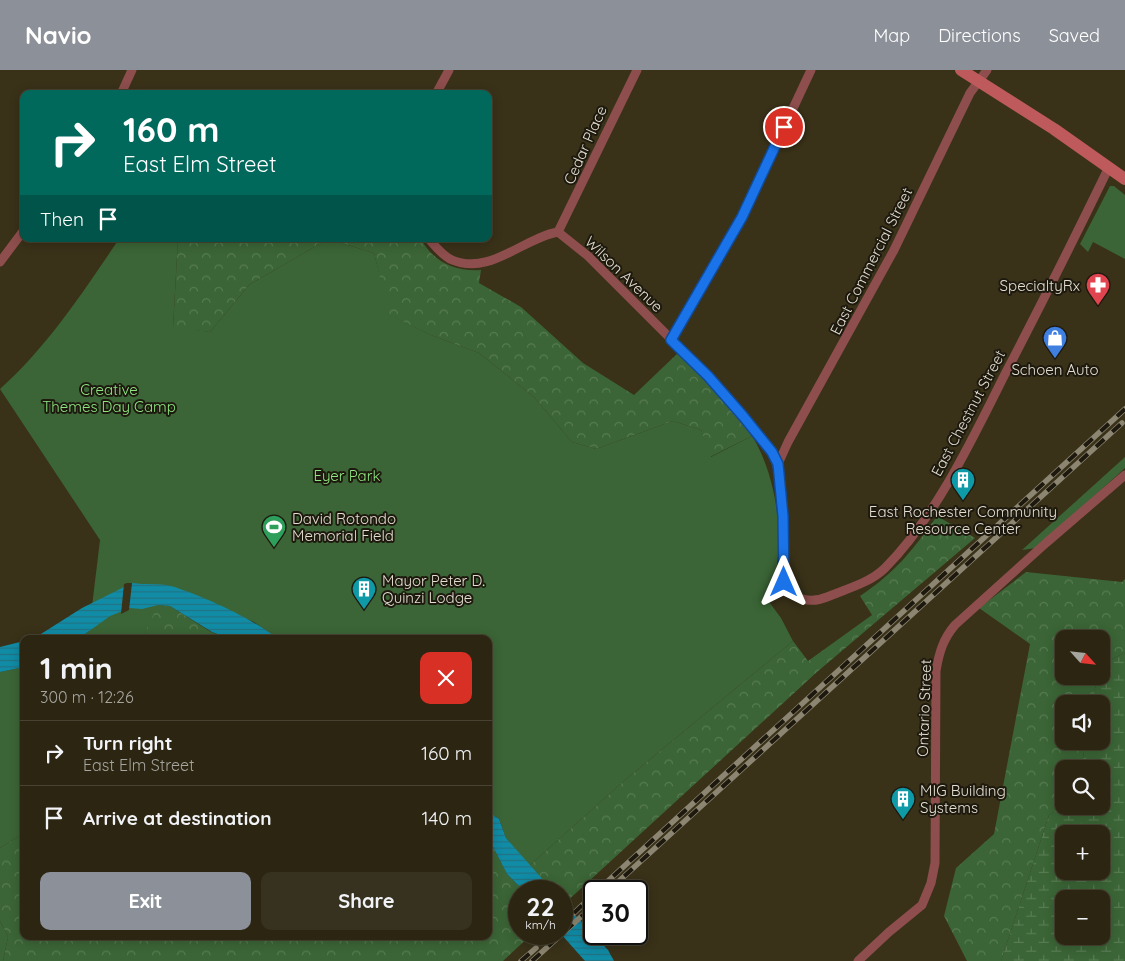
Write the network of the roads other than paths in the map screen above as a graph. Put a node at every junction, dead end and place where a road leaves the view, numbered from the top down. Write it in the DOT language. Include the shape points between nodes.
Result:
graph roads {
  1 [pos="132,70"];
  2 [pos="449,70"];
  3 [pos="637,70"];
  4 [pos="811,70"];
  5 [pos="961,70"];
  6 [pos="987,70"];
  7 [pos="979,81"];
  8 [pos="123,90"];
  9 [pos="438,90"];
  10 [pos="1109,167"];
  11 [pos="1125,180"];
  12 [pos="558,232"];
  13 [pos="20,235"];
  14 [pos="432,242"];
  15 [pos="0,262"];
  16 [pos="671,340"];
  17 [pos="778,464"];
  18 [pos="1125,475"];
  19 [pos="788,591"];
  20 [pos="858,961"];
  1 -- 8 [label="street"];
  2 -- 9 [label="street"];
  3 -- 12 [label="street, Cedar Place"];
  4 -- 16 [label="street" via="742,217"];
  5 -- 7 [label="street"];
  6 -- 7 [label="street, East Commercial Street"];
  7 -- 10 [label="street"];
  7 -- 17 [label="street, East Commercial Street" via="970,93 886,266"];
  10 -- 11 [label="street"];
  10 -- 19 [label="street, East Chestnut Street" via="968,449 921,522 884,569 866,581 816,601 797,598"];
  12 -- 14 [label="street" via="544,234 488,262 469,264 451,260"];
  12 -- 16 [label="street, Wilson Avenue" via="588,256"];
  13 -- 15 [label="street"];
  16 -- 17 [label="street, Wilson Avenue" via="743,416"];
  17 -- 19 [label="street, Wilson Avenue" via="784,582"];
  18 -- 20 [label="street, Ontario Street" via="955,625 944,640 936,671 935,863 932,884 922,905"];
}
